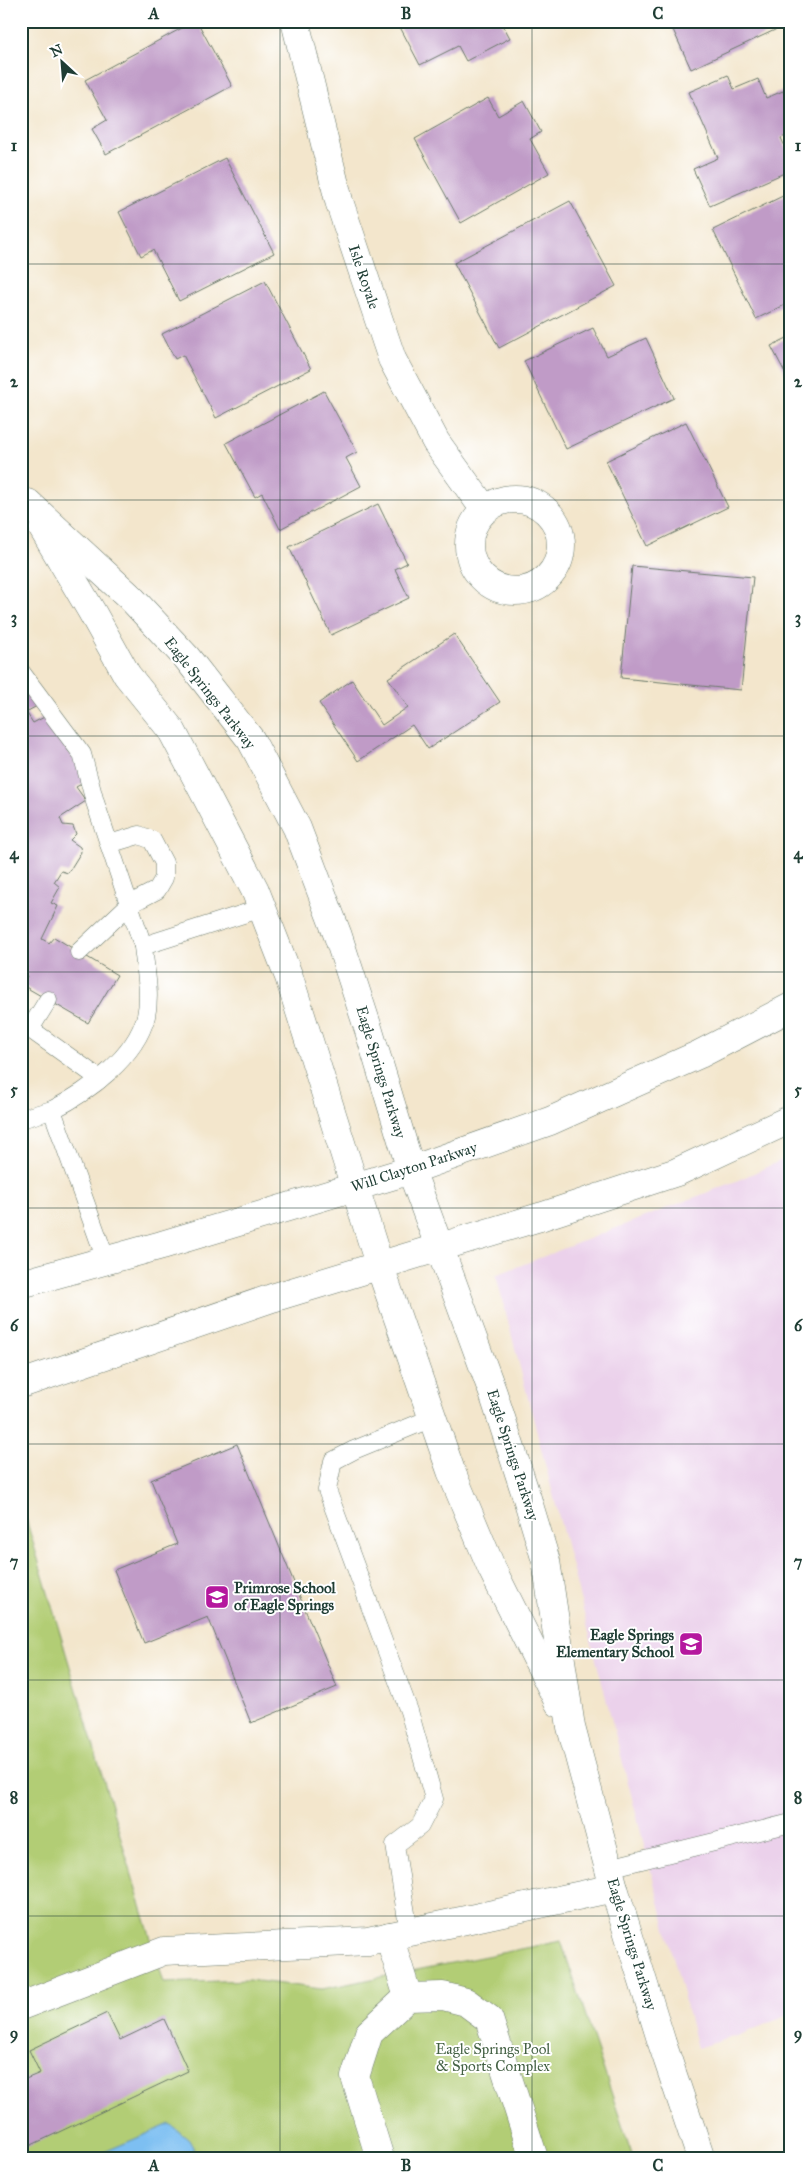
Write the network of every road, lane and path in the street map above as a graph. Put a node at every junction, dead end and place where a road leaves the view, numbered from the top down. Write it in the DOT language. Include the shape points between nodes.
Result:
graph roads {
  1 [pos="295,21"];
  2 [pos="24,499"];
  3 [pos="485,510"];
  4 [pos="21,672"];
  5 [pos="109,844"];
  6 [pos="130,904"];
  7 [pos="262,908"];
  8 [pos="143,946"];
  9 [pos="79,952"];
  10 [pos="48,1000"];
  11 [pos="791,1007"];
  12 [pos="100,1079"];
  13 [pos="52,1110"];
  14 [pos="21,1119"];
  15 [pos="791,1119"];
  16 [pos="410,1170"];
  17 [pos="355,1186"];
  18 [pos="439,1247"];
  19 [pos="106,1260"];
  20 [pos="379,1264"];
  21 [pos="21,1284"];
  22 [pos="21,1384"];
  23 [pos="432,1418"];
  24 [pos="571,1727"];
  25 [pos="791,1823"];
  26 [pos="612,1878"];
  27 [pos="399,1934"];
  28 [pos="408,1997"];
  29 [pos="21,2006"];
  30 [pos="380,2158"];
  31 [pos="534,2158"];
  32 [pos="700,2158"];
  1 -- 3 [label="street, Isle Royale" via="339,202 392,359 436,442"];
  2 -- 7 [label="street, Eagle Springs Parkway" via="127,675 172,731"];
  2 -- 16 [label="street, Eagle Springs Parkway" via="131,598 187,658 251,740 296,828 338,936"];
  4 -- 5 [label="lane" via="82,754"];
  5 -- 6 [label="lane"];
  5 -- 6 [label="lane" via="139,835 152,840 164,863 164,878 157,890"];
  6 -- 8 [label="lane"];
  6 -- 9 [label="lane"];
  7 -- 8 [label="lane"];
  7 -- 17 [label="street, Eagle Springs Parkway" via="288,977"];
  8 -- 12 [label="lane" via="148,999 146,1017 131,1046"];
  10 -- 12 [label="lane" via="30,1029"];
  11 -- 16 [label="street, Will Clayton Parkway" via="700,1054 550,1121"];
  12 -- 13 [label="lane" via="74,1099"];
  13 -- 14 [label="lane"];
  13 -- 19 [label="lane"];
  15 -- 18 [label="street" via="677,1172"];
  16 -- 17 [label="street, Will Clayton Parkway"];
  16 -- 18 [label="street, Eagle Springs Parkway"];
  17 -- 19 [label="street, Will Clayton Parkway"];
  17 -- 20 [label="street, Eagle Springs Parkway"];
  18 -- 20 [label="street"];
  18 -- 24 [label="street, Eagle Springs Parkway" via="493,1393 546,1561"];
  19 -- 21 [label="street, Will Clayton Parkway"];
  20 -- 22 [label="street"];
  20 -- 23 [label="street, Eagle Springs Parkway"];
  23 -- 24 [label="street, Eagle Springs Parkway" via="492,1569"];
  23 -- 27 [label="lane" via="333,1461 327,1490 409,1711 434,1799 420,1826 395,1845"];
  24 -- 26 [label="street, Eagle Springs Parkway"];
  25 -- 26 [label="lane"];
  26 -- 27 [label="street"];
  26 -- 32 [label="street, Eagle Springs Parkway"];
  27 -- 28 [label="street"];
  27 -- 29 [label="street" via="368,1940 164,1951"];
  28 -- 30 [label="street" via="369,2033 355,2077"];
  28 -- 31 [label="street" via="443,1996 466,2002 489,2019"];
}
